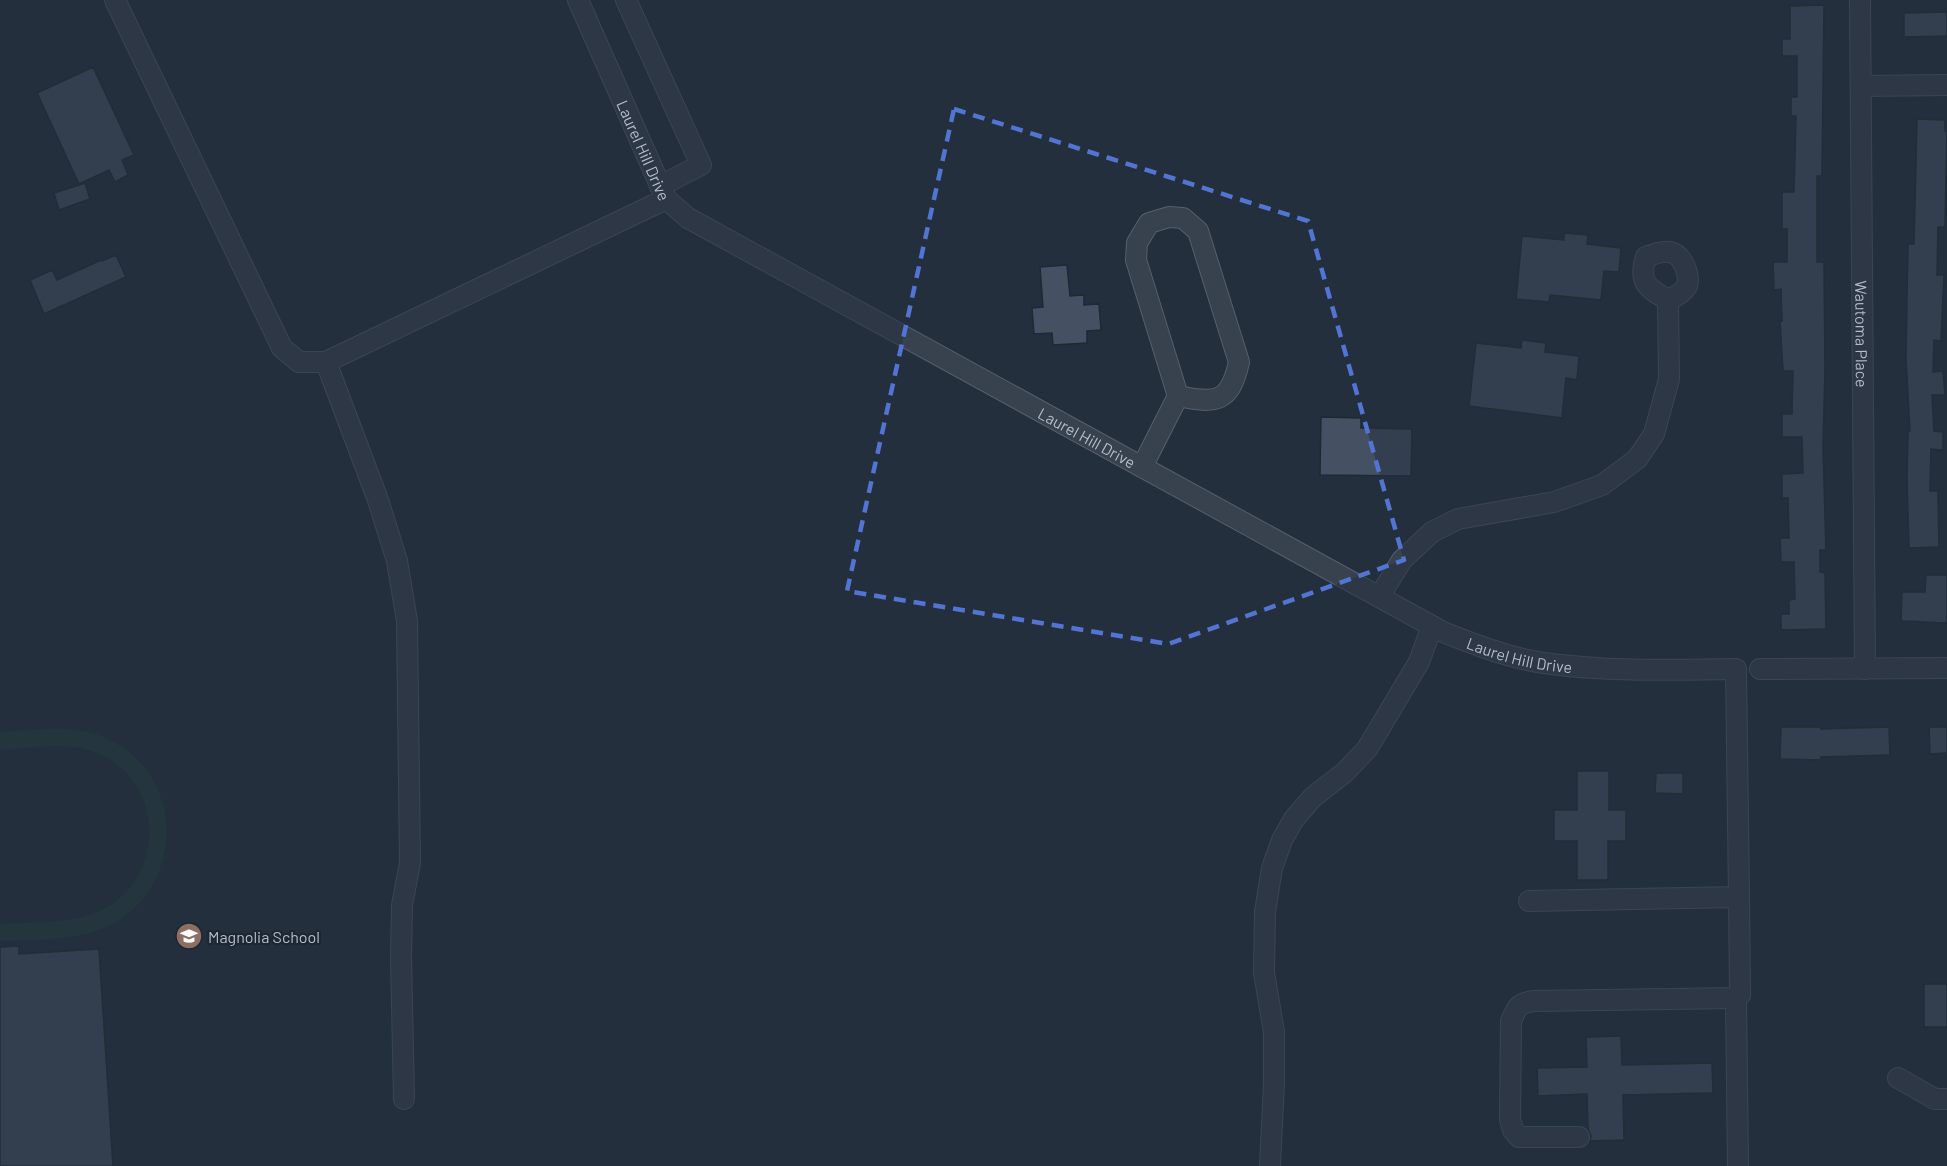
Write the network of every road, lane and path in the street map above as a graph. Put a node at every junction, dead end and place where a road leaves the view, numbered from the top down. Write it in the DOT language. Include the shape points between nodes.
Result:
graph roads {
  1 [pos="116,0"];
  2 [pos="578,0"];
  3 [pos="626,0"];
  4 [pos="1860,0"];
  5 [pos="1947,85"];
  6 [pos="1861,86"];
  7 [pos="663,192"];
  8 [pos="1668,300"];
  9 [pos="326,362"];
  10 [pos="1178,396"];
  11 [pos="1142,467"];
  12 [pos="1379,597"];
  13 [pos="1432,626"];
  14 [pos="1947,668"];
  15 [pos="1760,669"];
  16 [pos="1865,669"];
  17 [pos="1739,897"];
  18 [pos="1529,901"];
  19 [pos="1736,998"];
  20 [pos="1898,1078"];
  21 [pos="1947,1098"];
  22 [pos="404,1099"];
  23 [pos="1579,1137"];
  24 [pos="1270,1166"];
  25 [pos="1738,1166"];
  1 -- 9 [label="street" via="282,348 299,362"];
  2 -- 7 [label="street, Laurel Hill Drive"];
  3 -- 7 [label="street" via="701,165"];
  4 -- 6 [label="street, Wautoma Place"];
  5 -- 6 [label="street"];
  6 -- 16 [label="street, Wautoma Place"];
  7 -- 9 [label="street"];
  7 -- 11 [label="street, Laurel Hill Drive" via="688,218"];
  8 -- 12 [label="street" via="1669,379 1654,434 1637,459 1602,485 1563,499 1458,519 1432,532 1402,560"];
  9 -- 22 [label="street" via="378,500 397,561 407,621 410,863 402,905 400,957"];
  10 -- 10 [label="street" via="1205,401 1226,394 1235,381 1239,362 1198,231 1183,218 1169,217 1149,223 1137,243 1136,260"];
  10 -- 11 [label="street"];
  11 -- 12 [label="street, Laurel Hill Drive"];
  12 -- 13 [label="street, Laurel Hill Drive"];
  13 -- 17 [label="street, Laurel Hill Drive" via="1492,651 1542,663 1622,670 1736,669"];
  13 -- 24 [label="street" via="1419,662 1366,749 1294,819 1272,868 1265,912 1264,973 1274,1032"];
  14 -- 16 [label="street"];
  15 -- 16 [label="street"];
  17 -- 18 [label="street"];
  17 -- 19 [label="street" via="1740,995"];
  19 -- 23 [label="street" via="1534,1001 1517,1007 1511,1021 1513,1130 1519,1137"];
  19 -- 25 [label="street"];
  20 -- 21 [label="street" via="1935,1099"];
}
